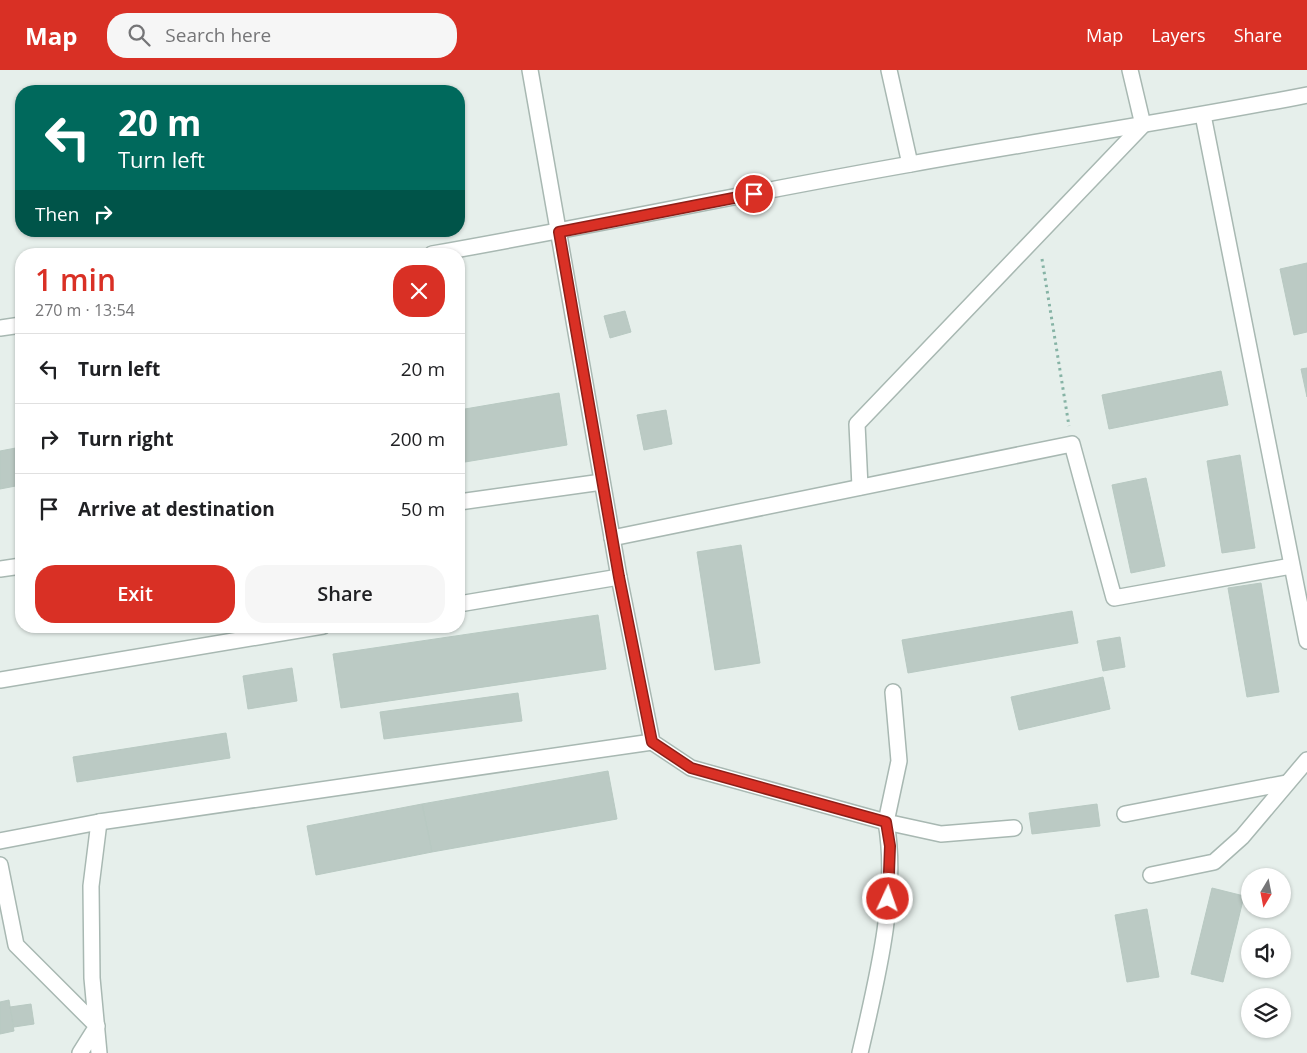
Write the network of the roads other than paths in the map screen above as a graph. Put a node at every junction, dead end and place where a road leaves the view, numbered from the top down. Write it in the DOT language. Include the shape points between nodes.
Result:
graph roads {
  1 [pos="530,70"];
  2 [pos="889,70"];
  3 [pos="1130,70"];
  4 [pos="1307,95"];
  5 [pos="1203,115"];
  6 [pos="1143,125"];
  7 [pos="910,164"];
  8 [pos="559,232"];
  9 [pos="465,248"];
  10 [pos="15,326"];
  11 [pos="0,328"];
  12 [pos="602,482"];
  13 [pos="860,487"];
  14 [pos="465,501"];
  15 [pos="612,538"];
  16 [pos="1291,566"];
  17 [pos="15,567"];
  18 [pos="0,569"];
  19 [pos="619,577"];
  20 [pos="465,603"];
  21 [pos="281,633"];
  22 [pos="1307,641"];
  23 [pos="0,680"];
  24 [pos="893,692"];
  25 [pos="652,742"];
  26 [pos="1307,760"];
  27 [pos="1286,783"];
  28 [pos="1125,814"];
  29 [pos="99,822"];
  30 [pos="886,822"];
  31 [pos="1014,828"];
  32 [pos="0,841"];
  33 [pos="0,865"];
  34 [pos="1151,875"];
  35 [pos="97,1026"];
  36 [pos="80,1053"];
  37 [pos="99,1053"];
  38 [pos="860,1053"];
  1 -- 8 [label="lane"];
  2 -- 7 [label="lane"];
  3 -- 6 [label="lane"];
  4 -- 5 [label="lane"];
  5 -- 6 [label="lane"];
  5 -- 16 [label="lane"];
  6 -- 7 [label="lane"];
  6 -- 13 [label="lane" via="857,424"];
  7 -- 8 [label="lane"];
  8 -- 9 [label="lane"];
  8 -- 12 [label="lane"];
  10 -- 11 [label="lane"];
  12 -- 14 [label="lane"];
  12 -- 15 [label="lane"];
  13 -- 15 [label="lane"];
  13 -- 16 [label="lane" via="1072,444 1114,598"];
  15 -- 19 [label="lane"];
  16 -- 22 [label="lane"];
  17 -- 18 [label="lane"];
  19 -- 20 [label="lane"];
  19 -- 25 [label="lane"];
  21 -- 23 [label="lane"];
  24 -- 30 [label="lane" via="899,761"];
  25 -- 29 [label="lane"];
  25 -- 30 [label="lane" via="691,768"];
  26 -- 27 [label="lane"];
  27 -- 28 [label="lane"];
  27 -- 34 [label="lane" via="1242,837 1214,862"];
  29 -- 32 [label="lane"];
  29 -- 35 [label="lane" via="91,886 92,978"];
  30 -- 31 [label="lane" via="942,834"];
  30 -- 38 [label="lane" via="890,846 888,899 878,974"];
  33 -- 35 [label="lane" via="16,945"];
  35 -- 36 [label="lane"];
  35 -- 37 [label="lane"];
}
